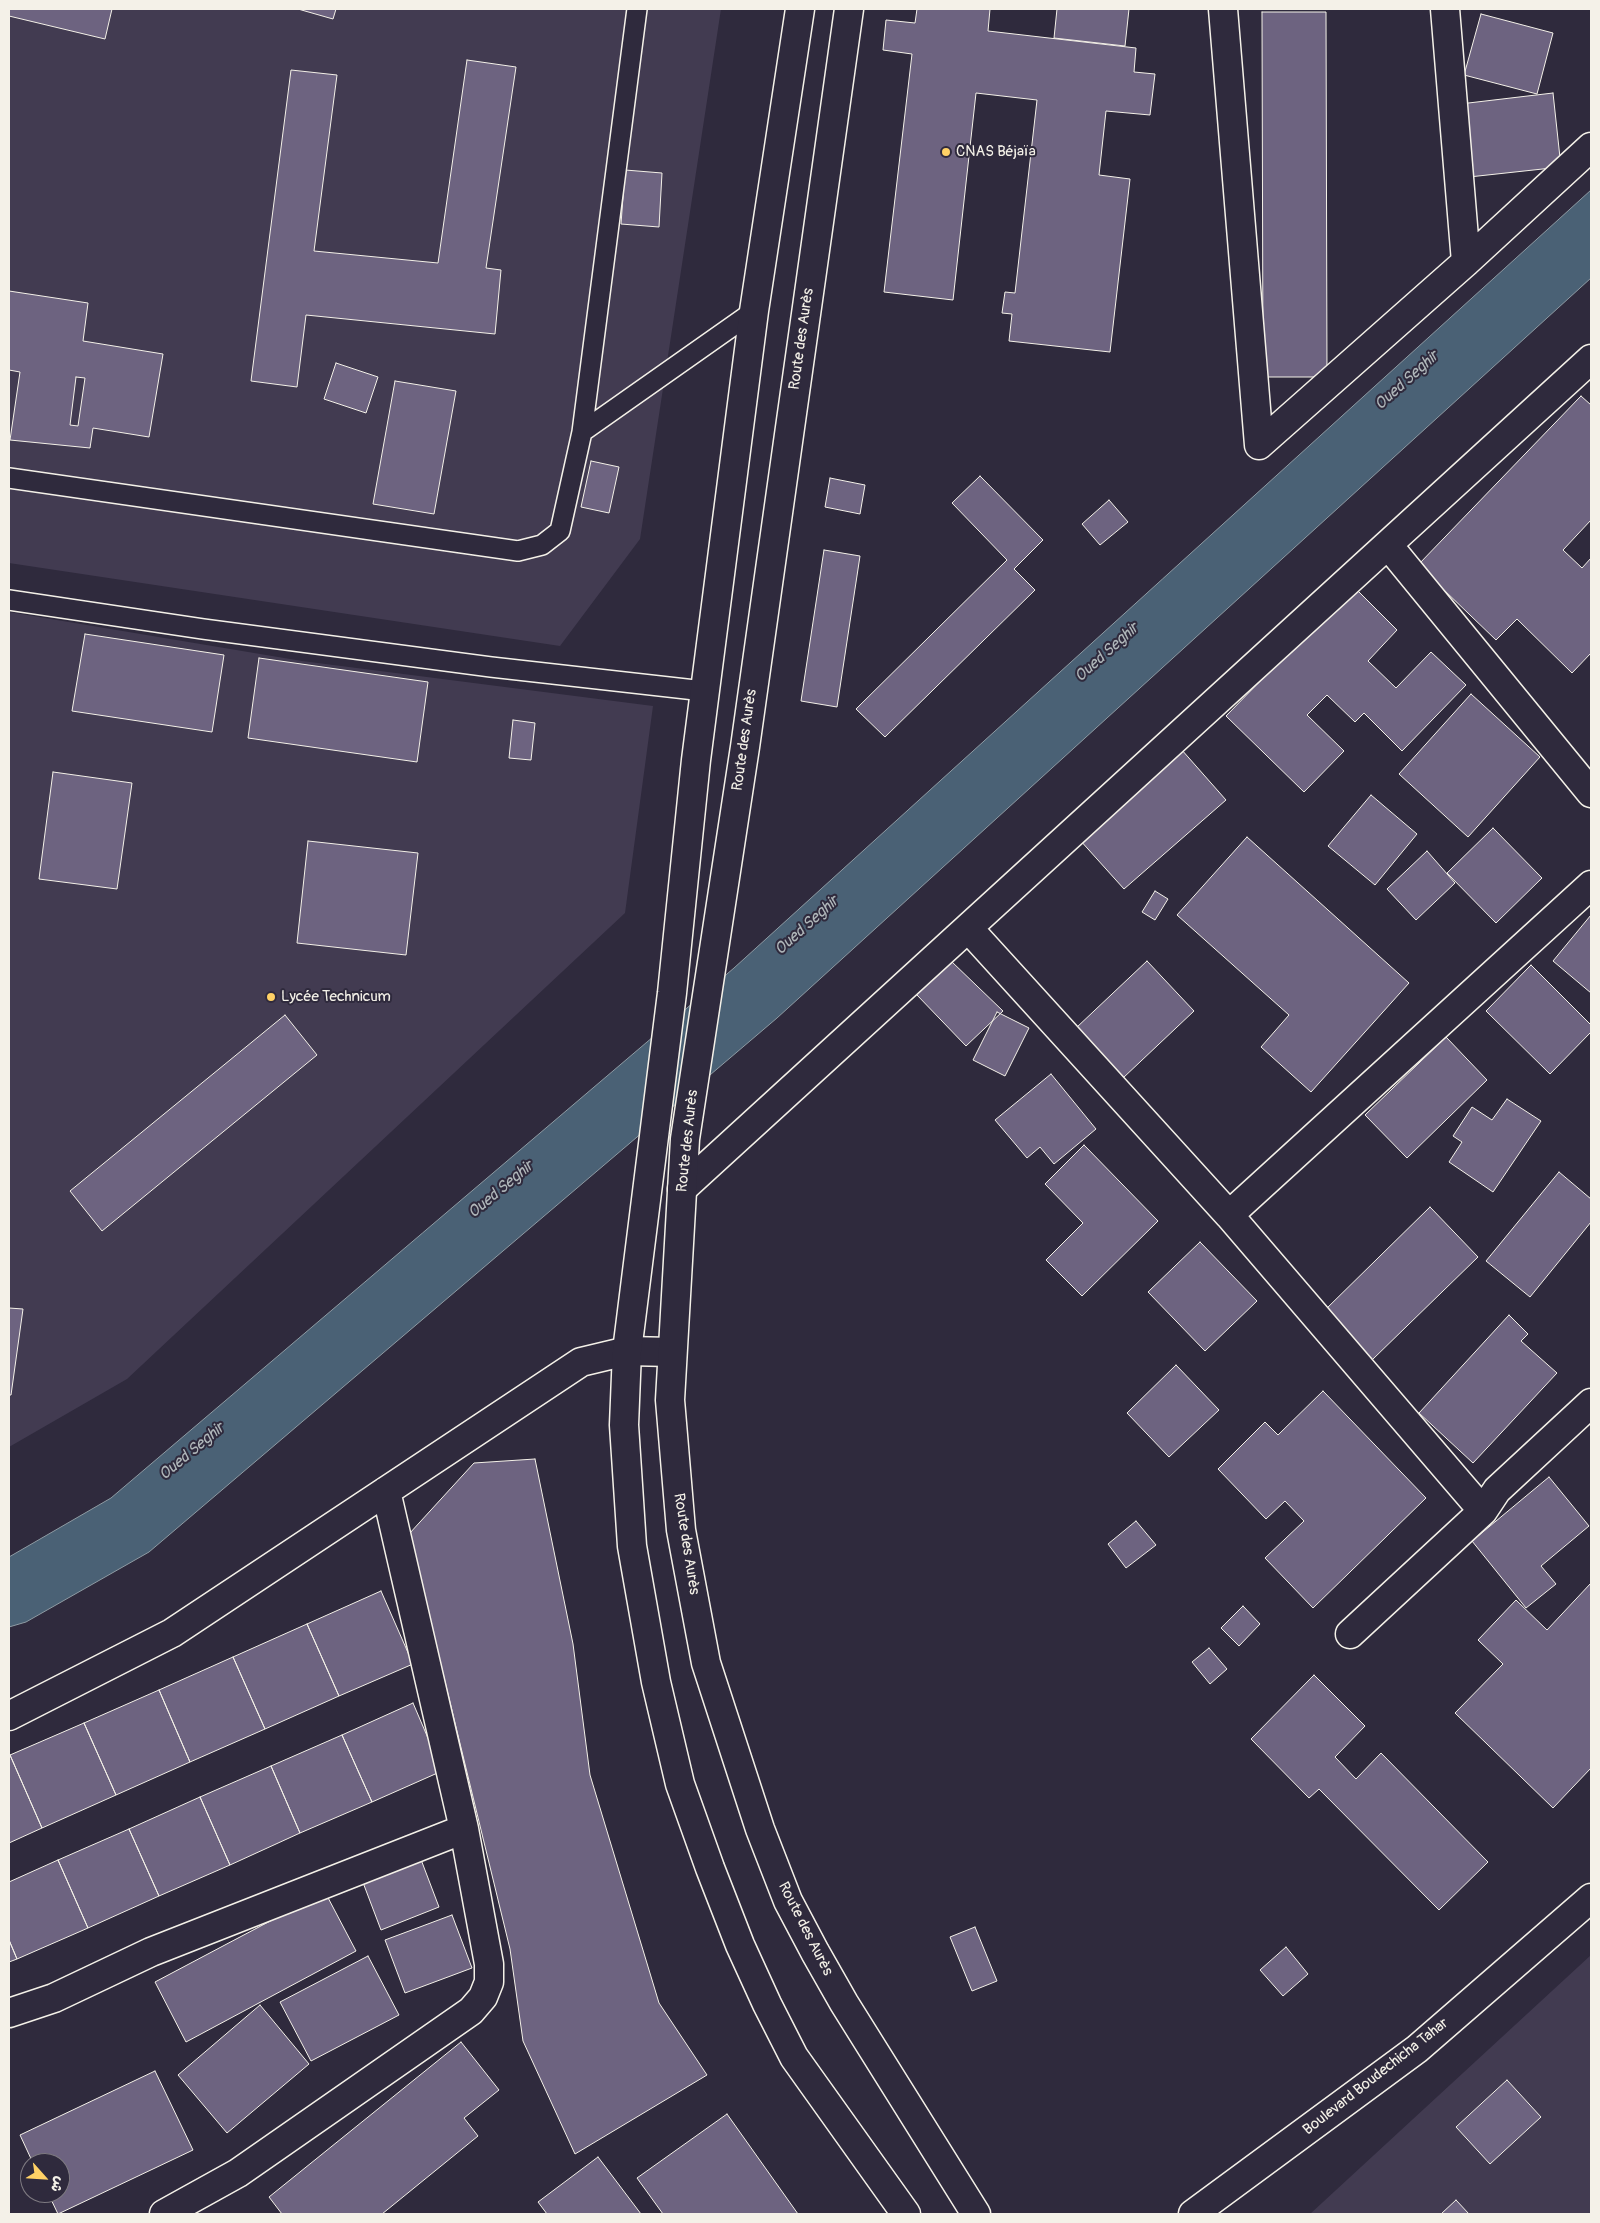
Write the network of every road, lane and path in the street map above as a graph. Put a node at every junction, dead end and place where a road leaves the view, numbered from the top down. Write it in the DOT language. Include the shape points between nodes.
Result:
graph roads {
  1 [pos="637,9"];
  2 [pos="800,9"];
  3 [pos="849,9"];
  4 [pos="1223,9"];
  5 [pos="1445,9"];
  6 [pos="1591,147"];
  7 [pos="1466,262"];
  8 [pos="754,311"];
  9 [pos="1591,359"];
  10 [pos="582,432"];
  11 [pos="9,478"];
  12 [pos="1388,545"];
  13 [pos="9,600"];
  14 [pos="704,691"];
  15 [pos="1591,793"];
  16 [pos="1591,885"];
  17 [pos="968,928"];
  18 [pos="682,1189"];
  19 [pos="1229,1214"];
  20 [pos="627,1351"];
  21 [pos="672,1352"];
  22 [pos="1591,1403"];
  23 [pos="386,1491"];
  24 [pos="1483,1511"];
  25 [pos="1350,1634"];
  26 [pos="9,1716"];
  27 [pos="464,1829"];
  28 [pos="1591,1898"];
  29 [pos="9,2013"];
  30 [pos="1192,2212"];
  31 [pos="164,2214"];
  32 [pos="906,2214"];
  33 [pos="976,2214"];
  1 -- 10 [label="lane"];
  2 -- 8 [label="street"];
  3 -- 18 [label="street, Route des Aurès" via="745,747 685,1139"];
  4 -- 7 [label="street" via="1258,445"];
  5 -- 7 [label="street"];
  6 -- 7 [label="street"];
  8 -- 10 [label="lane"];
  8 -- 14 [label="street"];
  9 -- 12 [label="street"];
  10 -- 11 [label="lane" via="560,530 542,545 518,551"];
  12 -- 15 [label="street"];
  12 -- 17 [label="street"];
  13 -- 14 [label="lane" via="481,666"];
  14 -- 20 [label="street" via="680,920"];
  16 -- 19 [label="street"];
  17 -- 18 [label="street"];
  17 -- 19 [label="street"];
  18 -- 21 [label="street, Route des Aurès"];
  19 -- 24 [label="street"];
  20 -- 21 [label="street"];
  20 -- 23 [label="street" via="581,1362"];
  20 -- 32 [label="street" via="624,1425 632,1546 656,1682 680,1784 740,1945 794,2057"];
  21 -- 33 [label="street, Route des Aurès" via="670,1400 682,1530 706,1663 760,1829 788,1901 815,1952"];
  22 -- 24 [label="street" via="1497,1490"];
  23 -- 26 [label="street" via="172,1633"];
  23 -- 27 [label="street"];
  24 -- 25 [label="street"];
  27 -- 29 [label="street" via="151,1952 54,1998"];
  27 -- 31 [label="street" via="489,1964 490,1982 483,1998 471,2011 238,2173"];
  28 -- 30 [label="street, Boulevard Boudechicha Tahar" via="1417,2049"];
}
